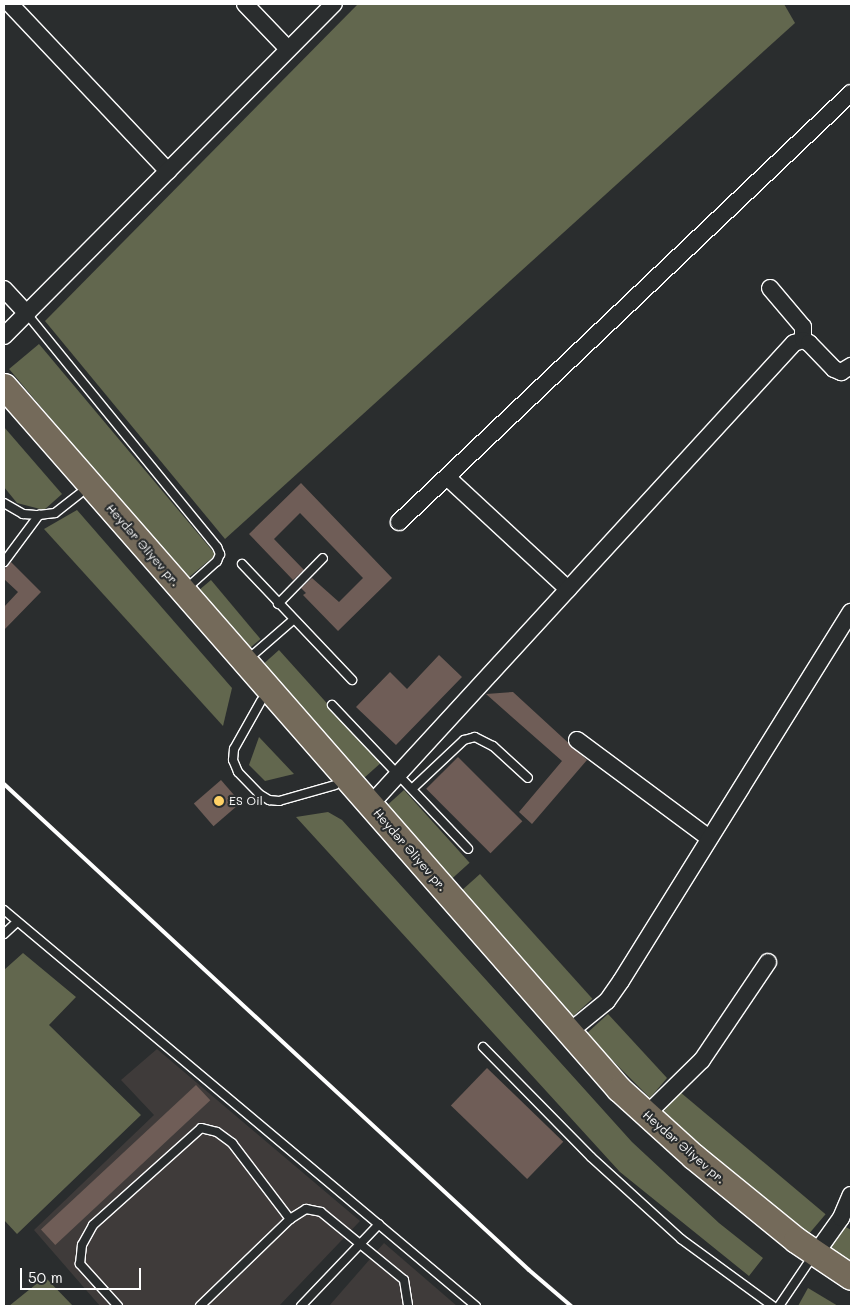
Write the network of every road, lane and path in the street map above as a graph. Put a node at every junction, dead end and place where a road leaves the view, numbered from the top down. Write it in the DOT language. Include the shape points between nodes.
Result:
graph roads {
  1 [pos="10,4"];
  2 [pos="245,4"];
  3 [pos="334,4"];
  4 [pos="288,49"];
  5 [pos="851,93"];
  6 [pos="168,171"];
  7 [pos="770,288"];
  8 [pos="4,289"];
  9 [pos="26,314"];
  10 [pos="4,336"];
  11 [pos="802,340"];
  12 [pos="851,366"];
  13 [pos="4,386"];
  14 [pos="4,408"];
  15 [pos="447,477"];
  16 [pos="79,494"];
  17 [pos="4,503"];
  18 [pos="40,516"];
  19 [pos="400,522"];
  20 [pos="324,558"];
  21 [pos="4,562"];
  22 [pos="242,564"];
  23 [pos="568,589"];
  24 [pos="183,591"];
  25 [pos="278,604"];
  26 [pos="851,612"];
  27 [pos="293,620"];
  28 [pos="245,662"];
  29 [pos="352,680"];
  30 [pos="261,701"];
  31 [pos="332,705"];
  32 [pos="577,740"];
  33 [pos="401,775"];
  34 [pos="528,778"];
  35 [pos="335,785"];
  36 [pos="413,788"];
  37 [pos="370,805"];
  38 [pos="709,838"];
  39 [pos="468,849"];
  40 [pos="4,910"];
  41 [pos="17,922"];
  42 [pos="4,934"];
  43 [pos="768,962"];
  44 [pos="569,1032"];
  45 [pos="483,1047"];
  46 [pos="646,1114"];
  47 [pos="851,1196"];
  48 [pos="290,1219"];
  49 [pos="379,1224"];
  50 [pos="360,1245"];
  51 [pos="812,1258"];
  52 [pos="851,1276"];
  53 [pos="851,1293"];
  54 [pos="118,1306"];
  55 [pos="200,1306"];
  56 [pos="301,1306"];
  57 [pos="408,1306"];
  58 [pos="476,1306"];
  59 [pos="773,1306"];
  60 [pos="779,1306"];
  1 -- 6 [label="street"];
  2 -- 4 [label="street"];
  3 -- 4 [label="street"];
  4 -- 6 [label="street"];
  5 -- 15 [label="street"];
  6 -- 9 [label="street"];
  7 -- 11 [label="street" via="803,327"];
  8 -- 9 [label="street"];
  9 -- 10 [label="street"];
  9 -- 24 [label="lane" via="217,547 220,554 217,561"];
  11 -- 12 [label="street" via="834,369 841,372"];
  11 -- 23 [label="street" via="794,343"];
  13 -- 24 [label="main road, Heydər Əliyev pr."];
  14 -- 16 [label="main road, Heydər Əliyev pr."];
  15 -- 19 [label="street"];
  15 -- 23 [label="street"];
  16 -- 18 [label="lane" via="55,513"];
  16 -- 30 [label="main road, Heydər Əliyev pr."];
  17 -- 18 [label="lane" via="23,514"];
  18 -- 21 [label="lane"];
  20 -- 25 [label="lane"];
  22 -- 25 [label="lane"];
  23 -- 33 [label="street"];
  24 -- 28 [label="main road, Heydər Əliyev pr."];
  25 -- 27 [label="lane"];
  26 -- 38 [label="street"];
  27 -- 28 [label="lane"];
  27 -- 29 [label="lane"];
  28 -- 37 [label="main road, Heydər Əliyev pr."];
  30 -- 35 [label="main road, Heydər Əliyev pr."];
  30 -- 35 [label="lane" via="234,749 233,760 238,772 269,800"];
  31 -- 33 [label="lane"];
  32 -- 38 [label="street"];
  33 -- 36 [label="lane"];
  33 -- 37 [label="street"];
  34 -- 36 [label="lane" via="493,746 475,737 464,740"];
  35 -- 51 [label="main road, Heydər Əliyev pr." via="610,1099 686,1167"];
  36 -- 39 [label="lane"];
  37 -- 44 [label="main road, Heydər Əliyev pr."];
  38 -- 44 [label="street" via="607,1001"];
  40 -- 41 [label="lane"];
  41 -- 42 [label="lane"];
  41 -- 49 [label="lane"];
  43 -- 46 [label="street" via="702,1060"];
  44 -- 46 [label="main road, Heydər Əliyev pr." via="619,1089"];
  45 -- 59 [label="lane" via="591,1157 674,1232"];
  46 -- 51 [label="main road, Heydər Əliyev pr."];
  47 -- 51 [label="street"];
  48 -- 50 [label="lane" via="306,1209 320,1212"];
  48 -- 54 [label="lane" via="232,1143 217,1132 201,1128 93,1225 82,1245 80,1264"];
  48 -- 55 [label="lane"];
  49 -- 50 [label="lane"];
  49 -- 58 [label="lane"];
  50 -- 56 [label="lane"];
  50 -- 57 [label="lane" via="404,1280"];
  51 -- 52 [label="main road, Heydər Əliyev pr."];
  51 -- 53 [label="main road, Heydər Əliyev pr."];
  51 -- 60 [label="lane"];
}
